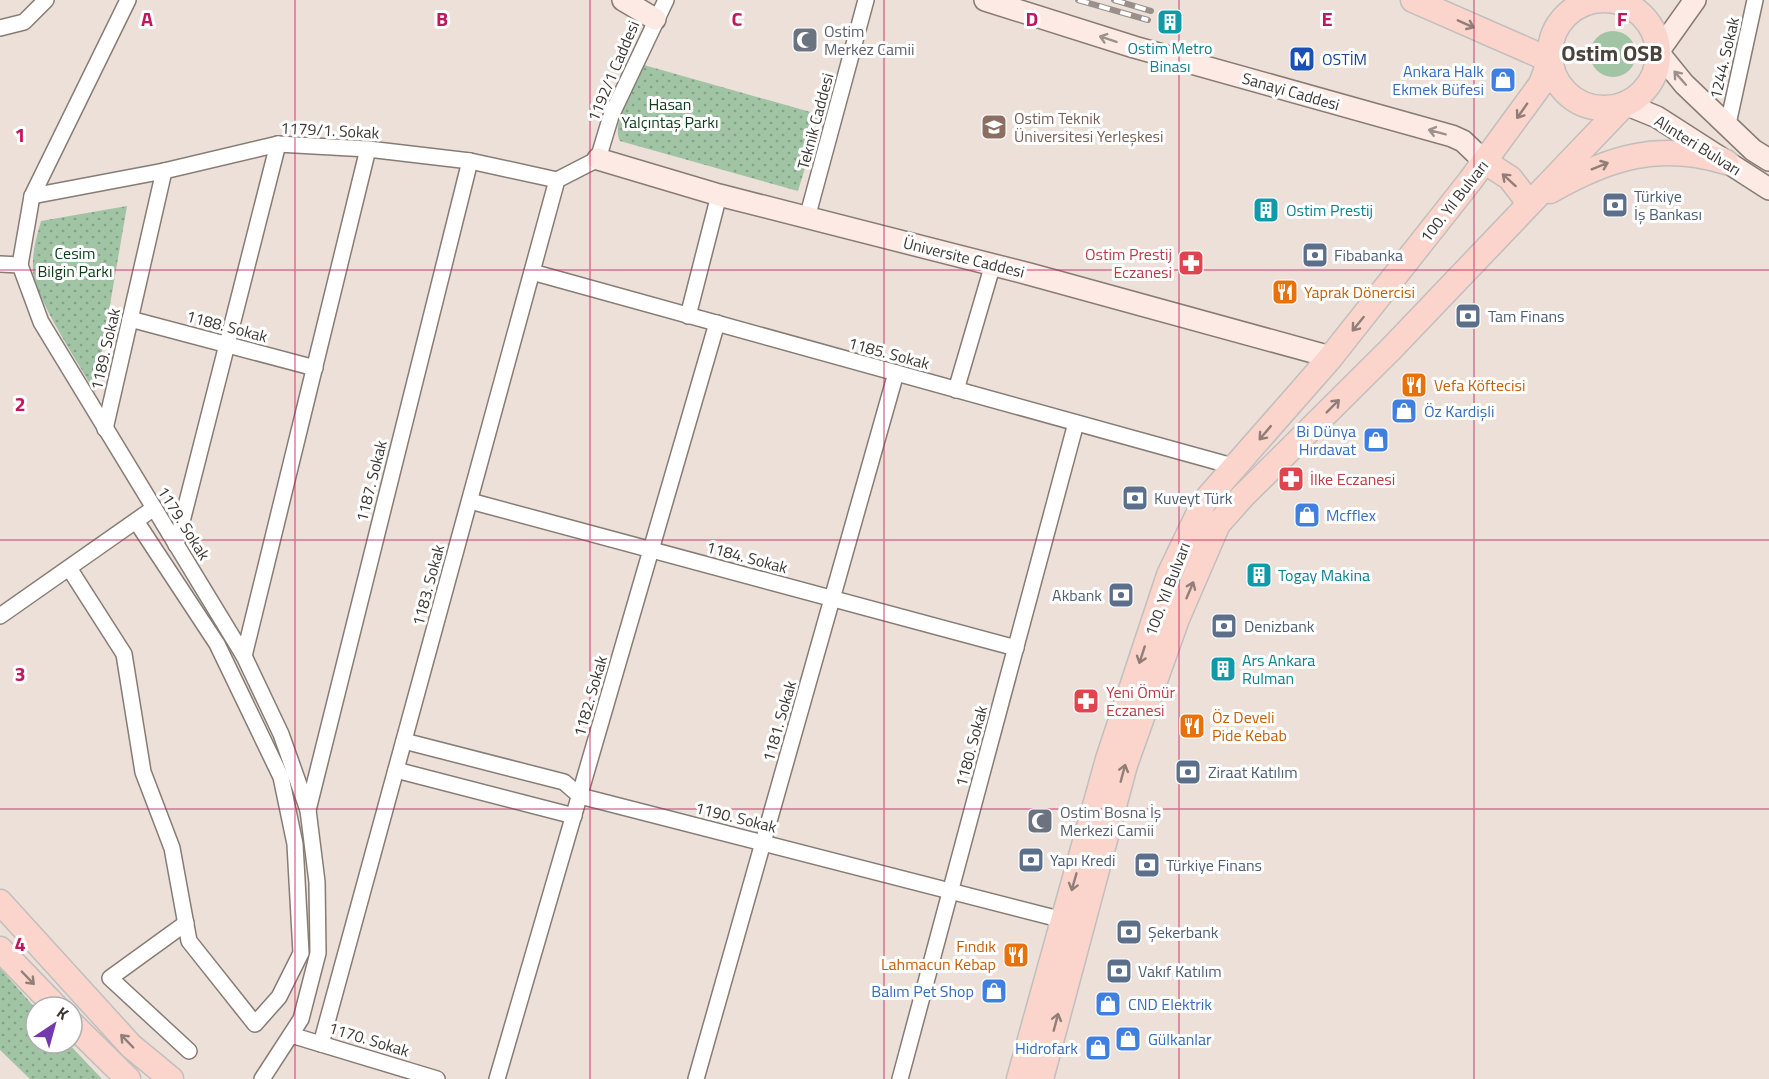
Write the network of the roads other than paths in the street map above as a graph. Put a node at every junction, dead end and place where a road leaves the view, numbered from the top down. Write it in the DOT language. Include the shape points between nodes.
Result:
graph roads {
  1 [pos="46,0"];
  2 [pos="128,0"];
  3 [pos="623,0"];
  4 [pos="666,0"];
  5 [pos="866,0"];
  6 [pos="986,0"];
  7 [pos="1413,0"];
  8 [pos="1597,0"];
  9 [pos="1695,0"];
  10 [pos="1755,0"];
  11 [pos="655,19"];
  12 [pos="0,28"];
  13 [pos="1658,52"];
  14 [pos="1550,60"];
  15 [pos="1625,104"];
  16 [pos="1728,124"];
  17 [pos="278,144"];
  18 [pos="368,149"];
  19 [pos="598,159"];
  20 [pos="1769,160"];
  21 [pos="470,161"];
  22 [pos="1485,162"];
  23 [pos="1726,162"];
  24 [pos="164,171"];
  25 [pos="557,180"];
  26 [pos="1769,189"];
  27 [pos="719,195"];
  28 [pos="32,196"];
  29 [pos="1529,203"];
  30 [pos="807,218"];
  31 [pos="0,264"];
  32 [pos="993,264"];
  33 [pos="20,265"];
  34 [pos="532,272"];
  35 [pos="688,316"];
  36 [pos="130,319"];
  37 [pos="717,323"];
  38 [pos="227,345"];
  39 [pos="1331,357"];
  40 [pos="315,368"];
  41 [pos="896,373"];
  42 [pos="956,390"];
  43 [pos="1076,423"];
  44 [pos="105,429"];
  45 [pos="1236,467"];
  46 [pos="470,501"];
  47 [pos="154,508"];
  48 [pos="136,521"];
  49 [pos="176,545"];
  50 [pos="652,550"];
  51 [pos="69,568"];
  52 [pos="832,598"];
  53 [pos="0,616"];
  54 [pos="1016,648"];
  55 [pos="244,656"];
  56 [pos="404,741"];
  57 [pos="396,770"];
  58 [pos="580,796"];
  59 [pos="308,810"];
  60 [pos="574,816"];
  61 [pos="763,843"];
  62 [pos="950,891"];
  63 [pos="0,902"];
  64 [pos="1063,920"];
  65 [pos="186,923"];
  66 [pos="0,949"];
  67 [pos="44,995"];
  68 [pos="291,1035"];
  69 [pos="84,1036"];
  70 [pos="321,1044"];
  71 [pos="189,1051"];
  72 [pos="128,1079"];
  73 [pos="171,1079"];
  74 [pos="262,1079"];
  75 [pos="436,1079"];
  76 [pos="497,1079"];
  77 [pos="696,1079"];
  78 [pos="900,1079"];
  79 [pos="1018,1079"];
  80 [pos="1041,1079"];
  1 -- 12 [label="street" via="24,22"];
  2 -- 28 [label="street"];
  3 -- 11 [label="street"];
  4 -- 11 [label="street, 1192/1 Caddesi"];
  5 -- 30 [label="street, Teknik Caddesi"];
  22 -- 6 [label="street, Sanayi Caddesi, one-way" via="1452,136 1134,47"];
  7 -- 14 [label="main road, one-way"];
  8 -- 13 [label="main road" via="1616,2 1638,14 1654,35"];
  8 -- 14 [label="main road" via="1565,15 1555,30"];
  9 -- 13 [label="street"];
  10 -- 16 [label="street, 1244. Sokak"];
  11 -- 19 [label="street, 1192/1 Caddesi" via="611,116"];
  13 -- 15 [label="main road" via="1650,83"];
  16 -- 13 [label="street, Alınteri Bulvarı, one-way" via="1684,84"];
  14 -- 15 [label="main road" via="1556,81 1579,103 1594,108"];
  14 -- 22 [label="main road, 100. Yıl Bulvarı, one-way" via="1541,84"];
  15 -- 23 [label="street, Alınteri Bulvarı" via="1657,117"];
  15 -- 29 [label="main road, 100. Yıl Bulvarı"];
  16 -- 20 [label="street, Alınteri Bulvarı" via="1753,150"];
  17 -- 18 [label="street, 1179/1. Sokak"];
  17 -- 24 [label="street, 1179/1. Sokak"];
  17 -- 38 [label="street"];
  18 -- 21 [label="street, 1179/1. Sokak"];
  18 -- 40 [label="street"];
  19 -- 25 [label="street"];
  19 -- 27 [label="street, Üniversite Caddesi"];
  21 -- 25 [label="street, 1179/1. Sokak"];
  21 -- 59 [label="street, 1187. Sokak"];
  29 -- 22 [label="main road, one-way" via="1510,178"];
  22 -- 39 [label="main road, 100. Yıl Bulvarı, one-way"];
  23 -- 26 [label="street, Alınteri Bulvarı"];
  29 -- 23 [label="main road, one-way" via="1579,174 1623,157 1663,152 1698,154"];
  24 -- 28 [label="street, 1179/1. Sokak"];
  24 -- 36 [label="street, 1189. Sokak"];
  25 -- 34 [label="street, 1183. Sokak"];
  27 -- 30 [label="street, Üniversite Caddesi"];
  27 -- 35 [label="street"];
  28 -- 33 [label="street"];
  80 -- 29 [label="main road, 100. Yıl Bulvarı, one-way" via="1125,765 1177,619 1218,524"];
  30 -- 32 [label="street, Üniversite Caddesi"];
  31 -- 33 [label="street"];
  32 -- 39 [label="street, Üniversite Caddesi"];
  32 -- 42 [label="street"];
  33 -- 44 [label="street, 1179. Sokak" via="41,322"];
  34 -- 35 [label="street, 1185. Sokak"];
  34 -- 46 [label="street, 1183. Sokak"];
  35 -- 37 [label="street, 1185. Sokak"];
  36 -- 38 [label="street, 1188. Sokak"];
  36 -- 44 [label="street, 1189. Sokak"];
  37 -- 41 [label="street, 1185. Sokak"];
  37 -- 50 [label="street, 1182. Sokak"];
  38 -- 40 [label="street, 1188. Sokak"];
  38 -- 49 [label="street"];
  39 -- 45 [label="main road, 100. Yıl Bulvarı, one-way"];
  40 -- 55 [label="street"];
  41 -- 42 [label="street, 1185. Sokak"];
  41 -- 52 [label="street, 1181. Sokak"];
  42 -- 43 [label="street, 1185. Sokak"];
  43 -- 45 [label="street, 1185. Sokak"];
  43 -- 54 [label="street, 1180. Sokak"];
  44 -- 47 [label="street, 1179. Sokak"];
  45 -- 64 [label="main road, 100. Yıl Bulvarı, one-way" via="1204,502 1169,575 1108,759"];
  46 -- 50 [label="street, 1184. Sokak"];
  46 -- 56 [label="street, 1183. Sokak"];
  47 -- 48 [label="street"];
  47 -- 49 [label="street, 1179. Sokak"];
  48 -- 51 [label="street"];
  48 -- 65 [label="street" via="217,644 281,777 295,844 301,953 279,997 255,1024 189,941"];
  49 -- 55 [label="street, 1179. Sokak"];
  50 -- 52 [label="street, 1184. Sokak"];
  50 -- 58 [label="street, 1182. Sokak"];
  51 -- 53 [label="street"];
  51 -- 65 [label="street" via="124,654 143,772 172,848"];
  52 -- 54 [label="street, 1184. Sokak"];
  52 -- 61 [label="street, 1181. Sokak"];
  54 -- 62 [label="street, 1180. Sokak"];
  55 -- 59 [label="street, 1179. Sokak" via="281,734"];
  56 -- 57 [label="street, 1183. Sokak"];
  56 -- 58 [label="street, 1190. Sokak" via="564,782"];
  57 -- 60 [label="street"];
  57 -- 70 [label="street, 1183. Sokak"];
  58 -- 60 [label="street, 1182. Sokak"];
  58 -- 61 [label="street, 1190. Sokak"];
  59 -- 68 [label="street, 1179. Sokak" via="318,882 318,953 301,1019"];
  60 -- 76 [label="street, 1182. Sokak"];
  61 -- 62 [label="street, 1190. Sokak"];
  61 -- 77 [label="street, 1181. Sokak"];
  62 -- 64 [label="street, 1190. Sokak"];
  62 -- 78 [label="street, 1180. Sokak"];
  73 -- 63 [label="main road, one-way" via="131,1046"];
  64 -- 79 [label="main road, 100. Yıl Bulvarı"];
  65 -- 71 [label="street" via="110,978"];
  66 -- 67 [label="main road, one-way"];
  68 -- 70 [label="street, 1170. Sokak"];
  68 -- 74 [label="street, 1179. Sokak"];
  69 -- 72 [label="main road"];
  70 -- 75 [label="street, 1170. Sokak"];
}
